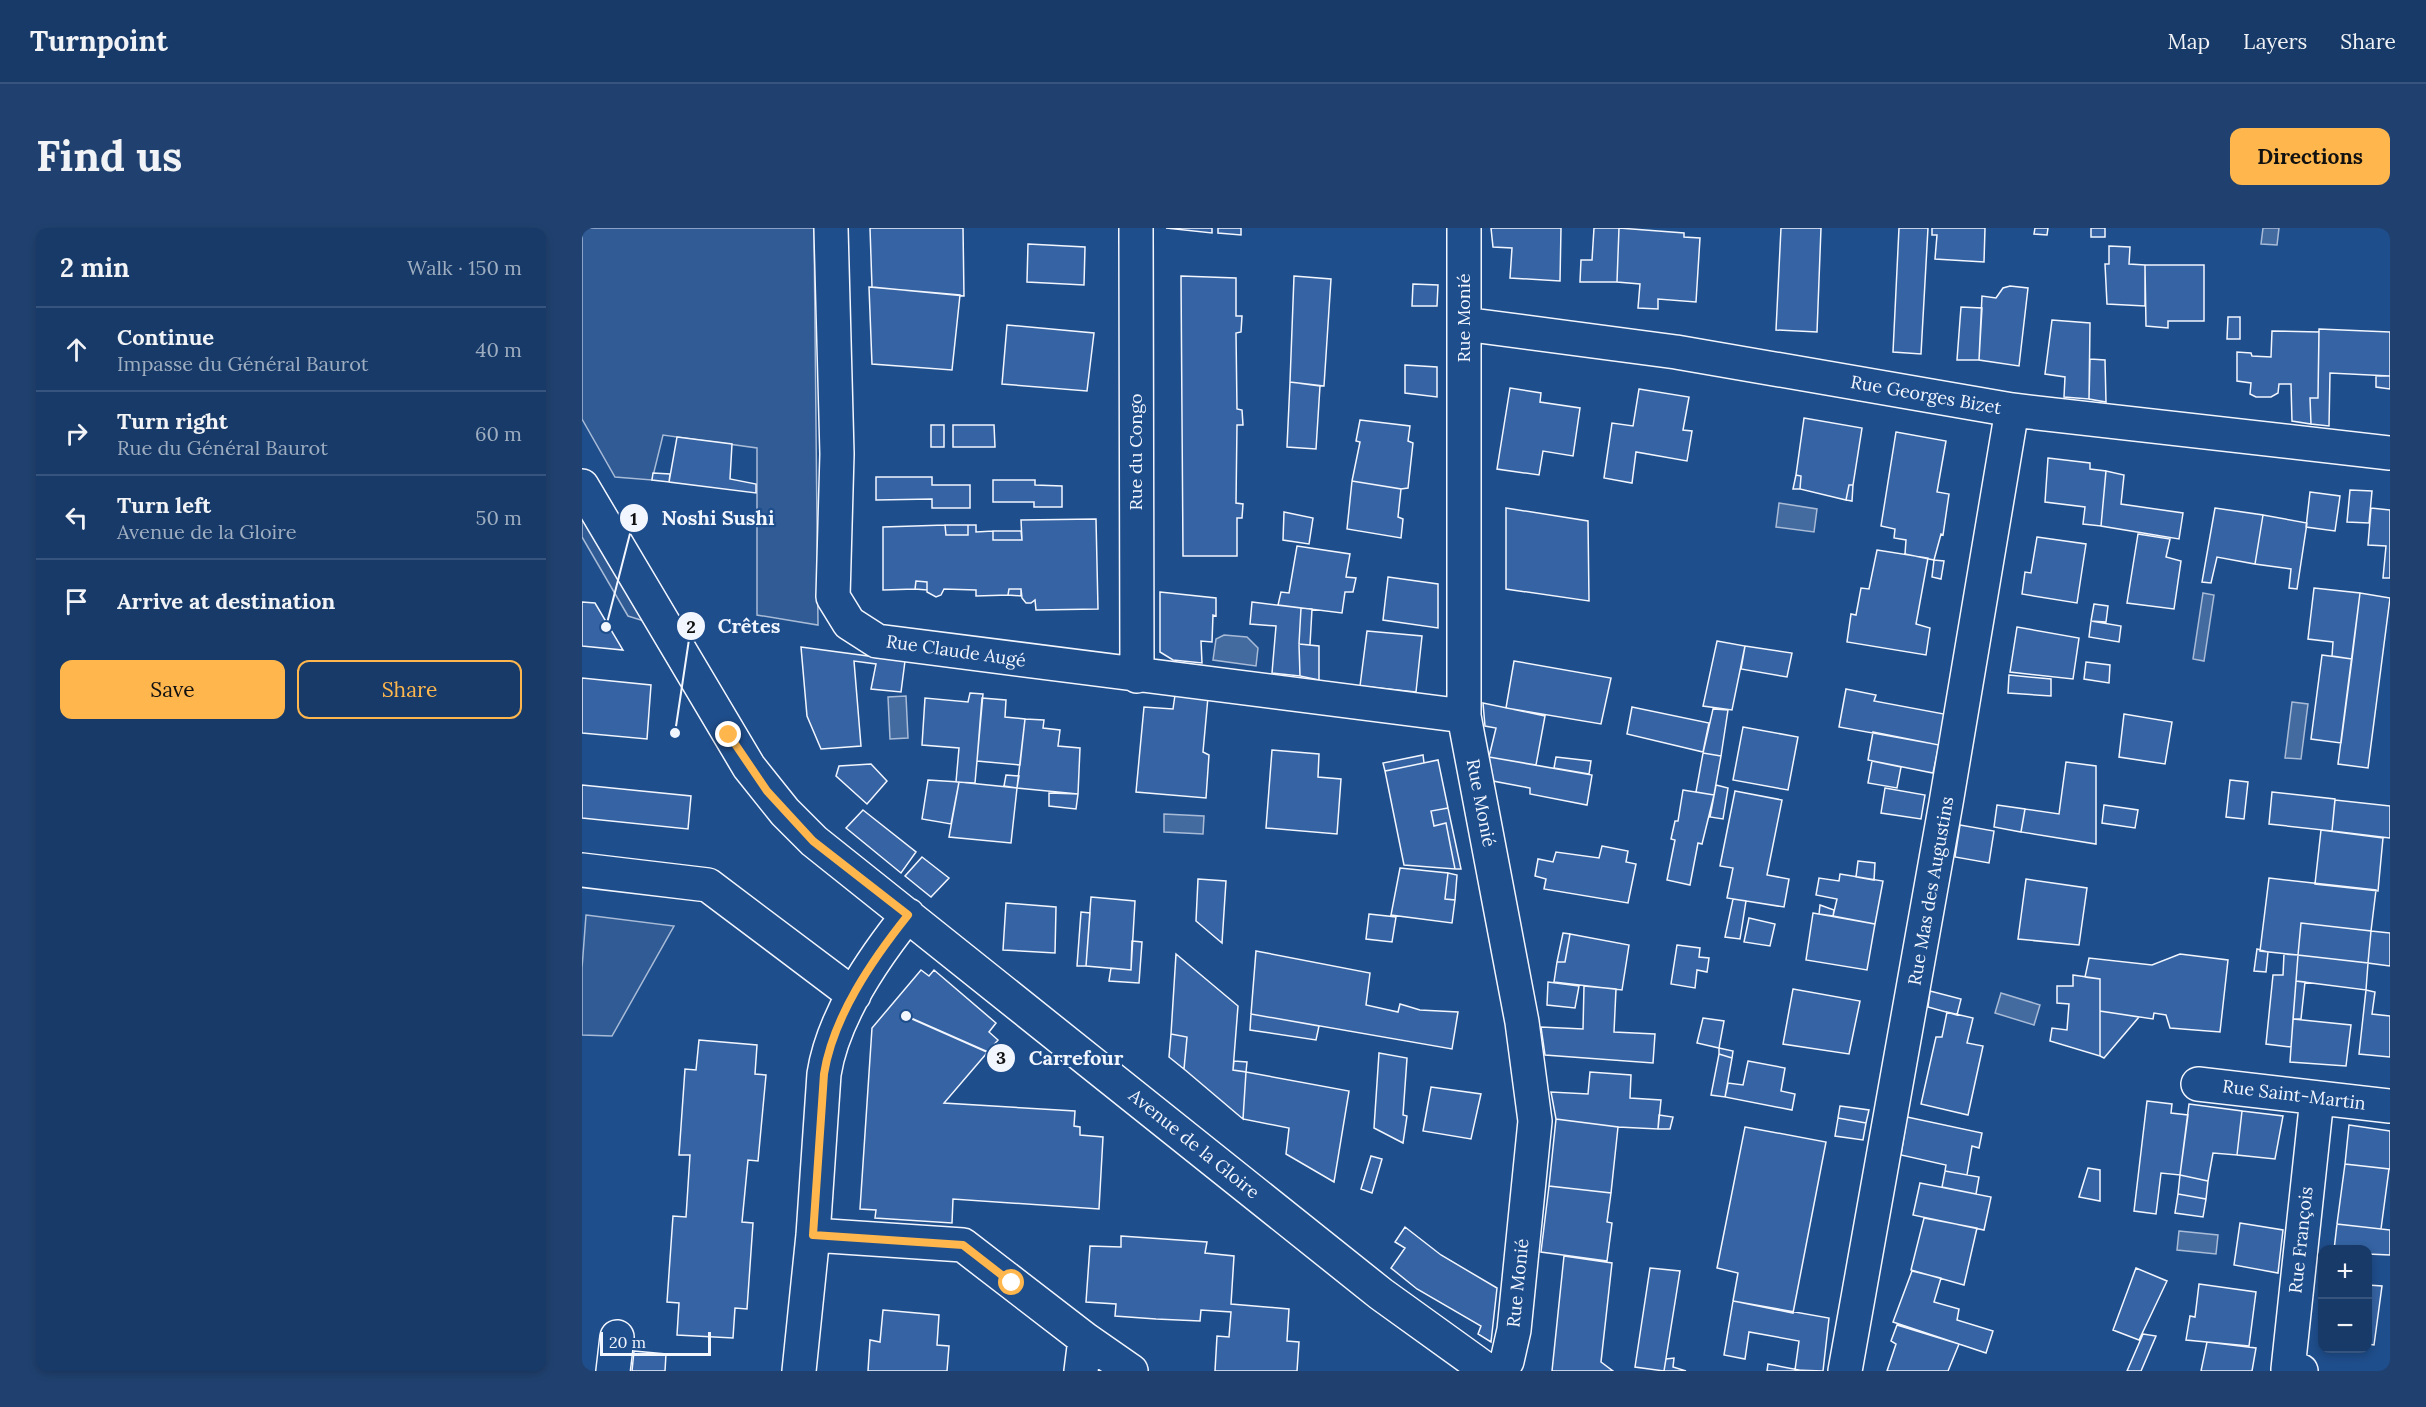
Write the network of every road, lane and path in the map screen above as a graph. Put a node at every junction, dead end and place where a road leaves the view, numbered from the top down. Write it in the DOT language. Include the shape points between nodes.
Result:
graph roads {
  1 [pos="831,228"];
  2 [pos="1136,228"];
  3 [pos="1464,228"];
  4 [pos="1464,324"];
  5 [pos="2012,410"];
  6 [pos="2390,453"];
  7 [pos="582,486"];
  8 [pos="1137,676"];
  9 [pos="1464,716"];
  10 [pos="582,870"];
  11 [pos="908,915"];
  12 [pos="854,995"];
  13 [pos="2198,1083"];
  14 [pos="2316,1098"];
  15 [pos="2390,1106"];
  16 [pos="813,1235"];
  17 [pos="617,1337"];
  18 [pos="1085,1339"];
  19 [pos="614,1371"];
  20 [pos="799,1371"];
  21 [pos="1082,1371"];
  22 [pos="1131,1371"];
  23 [pos="1488,1371"];
  24 [pos="1501,1371"];
  25 [pos="1845,1371"];
  26 [pos="2301,1371"];
  1 -- 8 [label="street, Rue Claude Augé" via="837,454 833,597 849,623 877,641"];
  2 -- 8 [label="street, Rue du Congo"];
  3 -- 4 [label="street, Rue Monié"];
  4 -- 5 [label="street, Rue Georges Bizet" via="1676,352"];
  4 -- 9 [label="street, Rue Monié"];
  5 -- 6 [label="street, Rue Georges Bizet"];
  5 -- 25 [label="street, Rue Mas des Augustins"];
  7 -- 11 [label="street, Avenue de la Gloire" via="729,735 767,791 813,841"];
  8 -- 9 [label="street, Rue Claude Augé"];
  9 -- 24 [label="street, Rue Monié" via="1522,1022 1535,1121 1514,1330"];
  10 -- 12 [label="street" via="708,885"];
  11 -- 12 [label="street"];
  11 -- 23 [label="street, Avenue de la Gloire" via="1381,1294"];
  12 -- 16 [label="street" via="837,1026 824,1074"];
  13 -- 14 [label="street, Rue Saint-Martin"];
  14 -- 15 [label="street, Rue Saint-Martin"];
  14 -- 26 [label="street, Rue François" via="2288,1369"];
  16 -- 18 [label="street" via="963,1245"];
  16 -- 20 [label="street"];
  17 -- 19 [label="street"];
  18 -- 21 [label="street"];
  18 -- 22 [label="street"];
}
